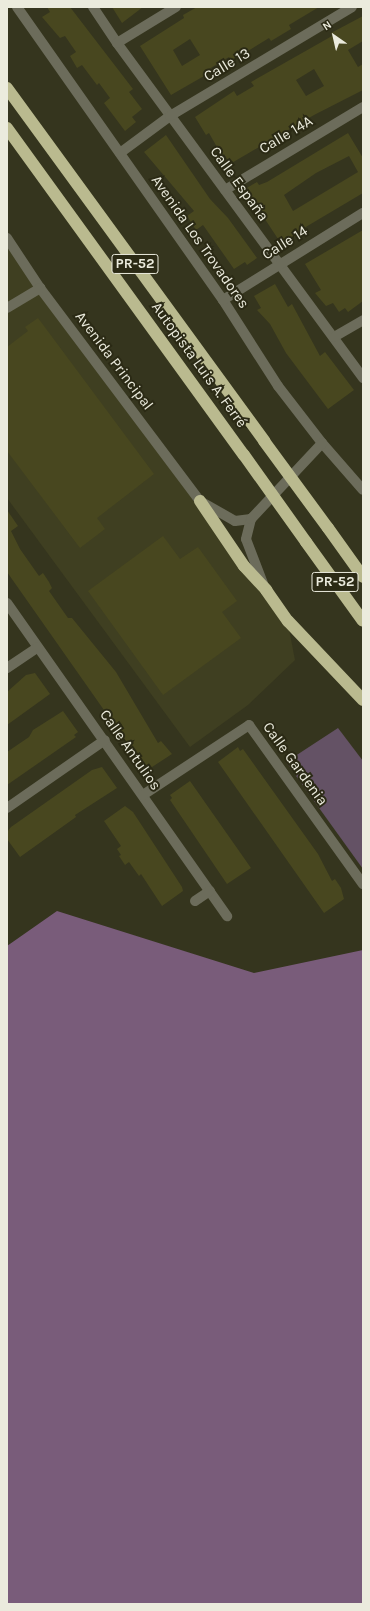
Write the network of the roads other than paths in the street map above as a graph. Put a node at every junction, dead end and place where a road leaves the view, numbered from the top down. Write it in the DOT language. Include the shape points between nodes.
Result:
graph roads {
  1 [pos="17,7"];
  2 [pos="93,7"];
  3 [pos="176,7"];
  4 [pos="352,7"];
  5 [pos="117,43"];
  6 [pos="7,88"];
  7 [pos="363,107"];
  8 [pos="170,116"];
  9 [pos="7,128"];
  10 [pos="120,153"];
  11 [pos="225,190"];
  12 [pos="363,213"];
  13 [pos="7,238"];
  14 [pos="280,264"];
  15 [pos="40,288"];
  16 [pos="224,300"];
  17 [pos="7,308"];
  18 [pos="363,320"];
  19 [pos="334,337"];
  20 [pos="363,378"];
  21 [pos="322,443"];
  22 [pos="363,490"];
  23 [pos="200,501"];
  24 [pos="251,519"];
  25 [pos="363,577"];
  26 [pos="266,590"];
  27 [pos="7,603"];
  28 [pos="363,621"];
  29 [pos="38,647"];
  30 [pos="7,668"];
  31 [pos="363,700"];
  32 [pos="104,740"];
  33 [pos="143,795"];
  34 [pos="7,808"];
  35 [pos="363,884"];
  36 [pos="210,890"];
  37 [pos="195,901"];
  38 [pos="228,916"];
  1 -- 10 [label="street, Avenida Los Trovadores"];
  2 -- 5 [label="street, Calle España"];
  3 -- 5 [label="street"];
  4 -- 8 [label="street, Calle 13"];
  5 -- 8 [label="street, Calle España"];
  6 -- 25 [label="highway, Autopista Luis A. Ferré / PR-52, bridge"];
  7 -- 11 [label="street, Calle 14A"];
  8 -- 10 [label="street, Calle 13"];
  8 -- 11 [label="street, Calle España"];
  9 -- 28 [label="highway, Autopista Luis A. Ferré / PR-52, bridge"];
  10 -- 16 [label="street, Avenida Los Trovadores"];
  11 -- 14 [label="street, Calle España"];
  12 -- 14 [label="street, Calle 14"];
  13 -- 15 [label="street, Avenida Principal"];
  14 -- 16 [label="street, Calle 14"];
  14 -- 19 [label="street, Calle España"];
  15 -- 17 [label="street"];
  15 -- 23 [label="street, Avenida Principal"];
  16 -- 21 [label="street, Avenida Los Trovadores" via="278,386"];
  18 -- 19 [label="street"];
  19 -- 20 [label="street, Calle España"];
  21 -- 22 [label="street, Avenida Los Trovadores"];
  21 -- 24 [label="street"];
  23 -- 24 [label="street" via="235,521"];
  23 -- 26 [label="highway" via="244,566"];
  24 -- 26 [label="street" via="246,539"];
  26 -- 31 [label="highway" via="305,642"];
  27 -- 29 [label="street, Calle Antulios"];
  29 -- 30 [label="street"];
  29 -- 32 [label="street, Calle Antulios"];
  32 -- 33 [label="street, Calle Antulios"];
  32 -- 34 [label="street"];
  33 -- 35 [label="street, Calle Gardenia" via="249,725"];
  33 -- 36 [label="street, Calle Antulios"];
  36 -- 37 [label="street"];
  36 -- 38 [label="street, Calle Antulios"];
}
